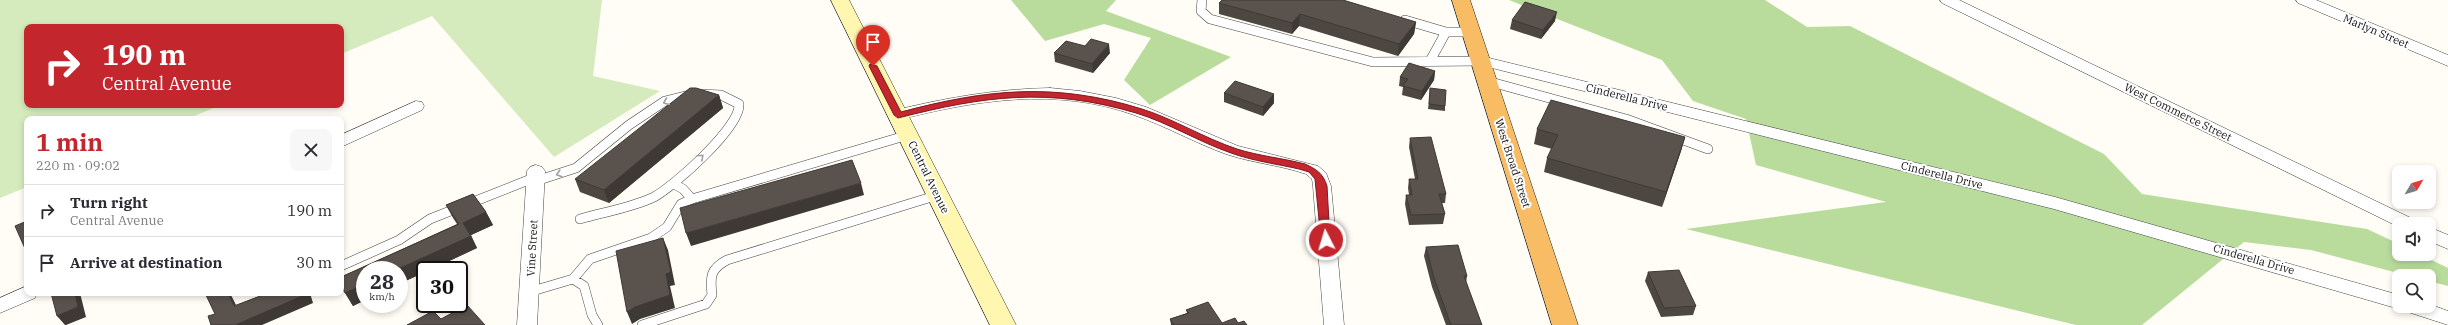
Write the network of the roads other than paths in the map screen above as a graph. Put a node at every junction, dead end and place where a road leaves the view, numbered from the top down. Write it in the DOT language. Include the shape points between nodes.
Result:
graph roads {
  1 [pos="840,0"];
  2 [pos="1202,0"];
  3 [pos="1461,0"];
  4 [pos="1947,0"];
  5 [pos="2303,0"];
  6 [pos="1396,17"];
  7 [pos="1446,32"];
  8 [pos="1472,32"];
  9 [pos="1430,61"];
  10 [pos="1481,61"];
  11 [pos="2448,61"];
  12 [pos="1487,82"];
  13 [pos="416,106"];
  14 [pos="898,115"];
  15 [pos="908,135"];
  16 [pos="344,141"];
  17 [pos="1708,149"];
  18 [pos="536,176"];
  19 [pos="674,184"];
  20 [pos="938,195"];
  21 [pos="692,199"];
  22 [pos="2396,217"];
  23 [pos="580,219"];
  24 [pos="2436,237"];
  25 [pos="2448,243"];
  26 [pos="344,265"];
  27 [pos="573,279"];
  28 [pos="529,292"];
  29 [pos="24,295"];
  30 [pos="2392,300"];
  31 [pos="0,306"];
  32 [pos="2433,313"];
  33 [pos="2448,318"];
  34 [pos="527,325"];
  35 [pos="598,325"];
  36 [pos="642,325"];
  37 [pos="1003,325"];
  38 [pos="1334,325"];
  39 [pos="1565,325"];
  1 -- 14 [label="main road, Central Avenue"];
  2 -- 9 [label="lane" via="1201,10 1210,19 1373,62"];
  3 -- 8 [label="highway, West Broad Street"];
  4 -- 22 [label="street, West Commerce Street"];
  5 -- 11 [label="street, Marlyn Street"];
  6 -- 7 [label="lane"];
  7 -- 8 [label="lane"];
  7 -- 9 [label="lane"];
  8 -- 10 [label="highway, West Broad Street"];
  9 -- 10 [label="lane"];
  10 -- 12 [label="highway, West Broad Street"];
  10 -- 30 [label="street, Cinderella Drive" via="2055,203"];
  12 -- 17 [label="lane" via="1636,122"];
  12 -- 39 [label="highway, West Broad Street"];
  13 -- 16 [label="street"];
  14 -- 15 [label="main road, Central Avenue"];
  14 -- 38 [label="street" via="986,96 1072,95 1140,111 1234,151 1312,170 1320,178 1322,186"];
  15 -- 20 [label="main road, Central Avenue"];
  15 -- 21 [label="lane"];
  19 -- 18 [label="lane, one-way" via="733,124 739,113 739,104 731,98 716,94 691,94 665,101 629,125 576,168"];
  18 -- 26 [label="lane" via="430,219 410,234"];
  18 -- 28 [label="street, Vine Street"];
  19 -- 21 [label="lane"];
  19 -- 23 [label="lane" via="655,196"];
  20 -- 36 [label="lane" via="727,260 718,265 710,278 712,295 706,304"];
  20 -- 37 [label="main road, Central Avenue"];
  21 -- 27 [label="lane" via="681,204 676,217 651,238 590,259"];
  24 -- 25 [label="street"];
  27 -- 28 [label="lane"];
  27 -- 35 [label="lane" via="584,286 592,315"];
  28 -- 34 [label="street, Vine Street"];
  29 -- 31 [label="street"];
  32 -- 33 [label="street"];
}
